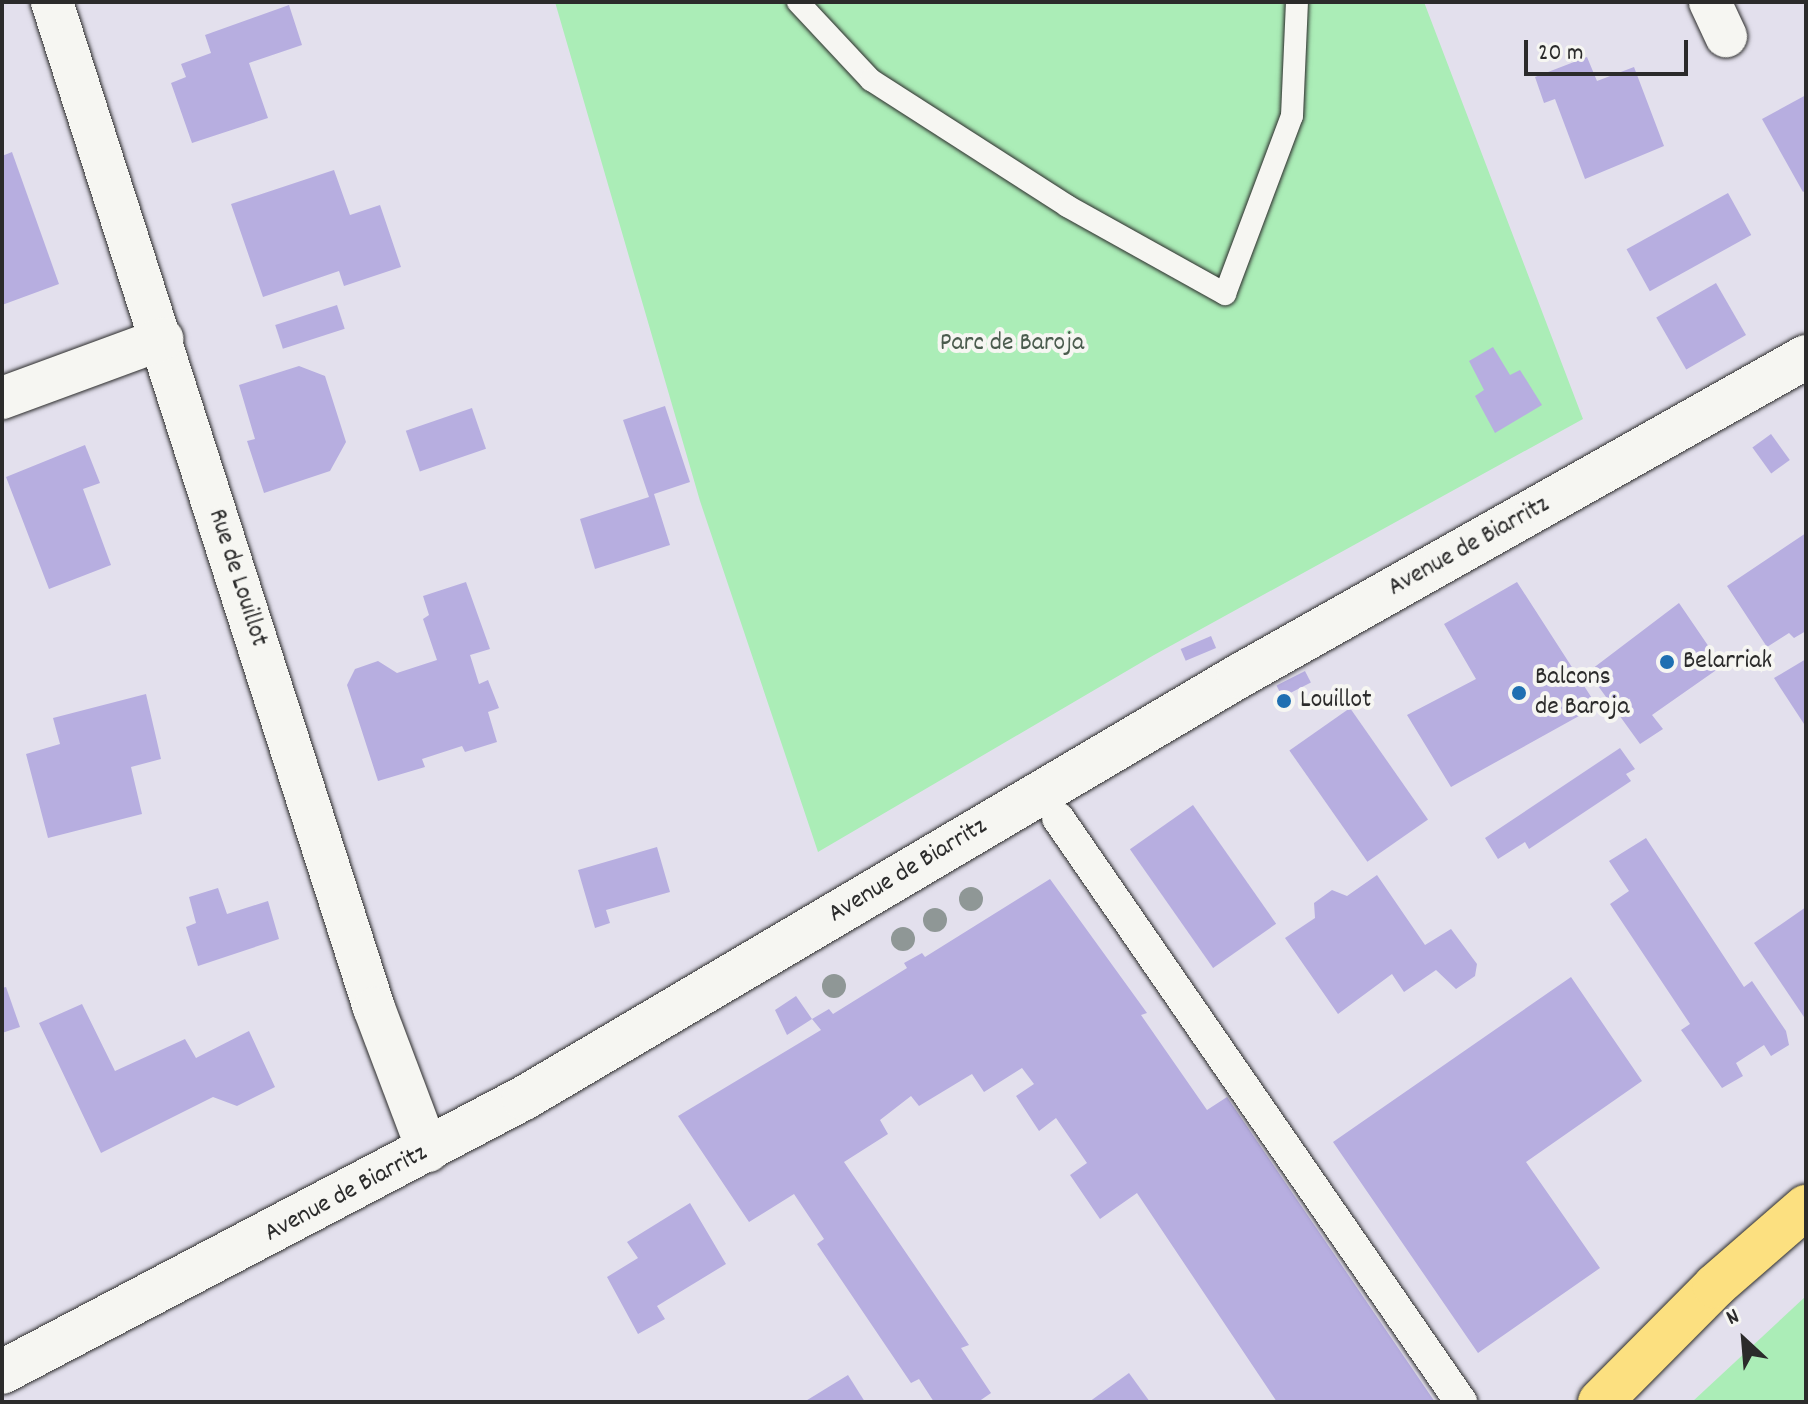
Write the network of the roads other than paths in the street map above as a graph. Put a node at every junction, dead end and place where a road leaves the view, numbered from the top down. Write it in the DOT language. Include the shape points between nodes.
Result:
graph roads {
  1 [pos="52,2"];
  2 [pos="798,2"];
  3 [pos="1297,2"];
  4 [pos="162,339"];
  5 [pos="1806,357"];
  6 [pos="2,398"];
  7 [pos="1058,818"];
  8 [pos="428,1151"];
  9 [pos="1806,1207"];
  10 [pos="2,1372"];
  11 [pos="1461,1402"];
  12 [pos="1600,1402"];
  1 -- 4 [label="street, Rue de Louillot"];
  2 -- 3 [label="lane" via="871,80 1067,206 1225,294 1292,116"];
  4 -- 6 [label="street"];
  4 -- 8 [label="street, Rue de Louillot" via="374,1008"];
  5 -- 8 [label="main road, Avenue de Biarritz" via="1212,692"];
  7 -- 11 [label="street"];
  8 -- 10 [label="main road, Avenue de Biarritz"];
  9 -- 12 [label="main road" via="1715,1286"];
}
